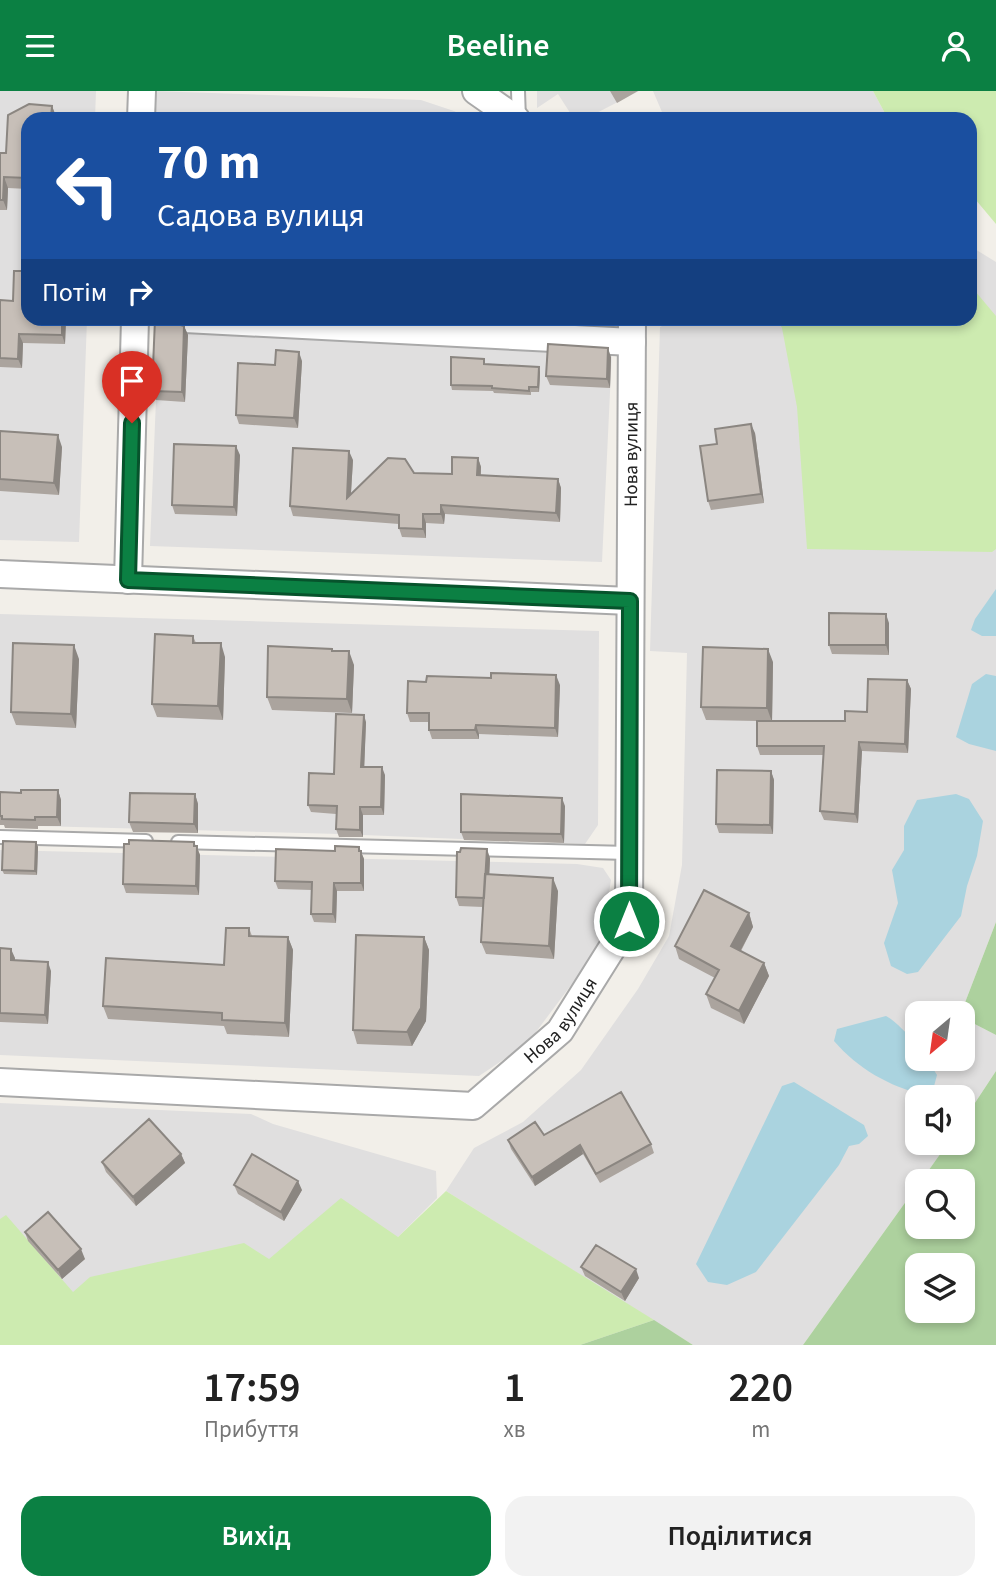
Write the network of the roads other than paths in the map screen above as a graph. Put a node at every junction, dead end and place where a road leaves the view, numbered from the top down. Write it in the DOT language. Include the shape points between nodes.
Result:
graph roads {
  1 [pos="142,91"];
  2 [pos="476,91"];
  3 [pos="518,91"];
  4 [pos="141,112"];
  5 [pos="507,112"];
  6 [pos="517,112"];
  7 [pos="135,326"];
  8 [pos="469,326"];
  9 [pos="632,330"];
  10 [pos="0,574"];
  11 [pos="128,580"];
  12 [pos="630,601"];
  13 [pos="0,837"];
  14 [pos="154,841"];
  15 [pos="168,841"];
  16 [pos="629,853"];
  17 [pos="0,1082"];
  1 -- 4 [label="street"];
  2 -- 5 [label="street"];
  3 -- 6 [label="lane"];
  7 -- 11 [label="street"];
  8 -- 9 [label="street"];
  9 -- 12 [label="street, Нова вулиця"];
  10 -- 11 [label="street"];
  11 -- 12 [label="street"];
  12 -- 16 [label="street, Нова вулиця"];
  13 -- 14 [label="lane"];
  15 -- 16 [label="lane"];
  16 -- 17 [label="street, Нова вулиця" via="629,921 560,1031 473,1106"];
}
